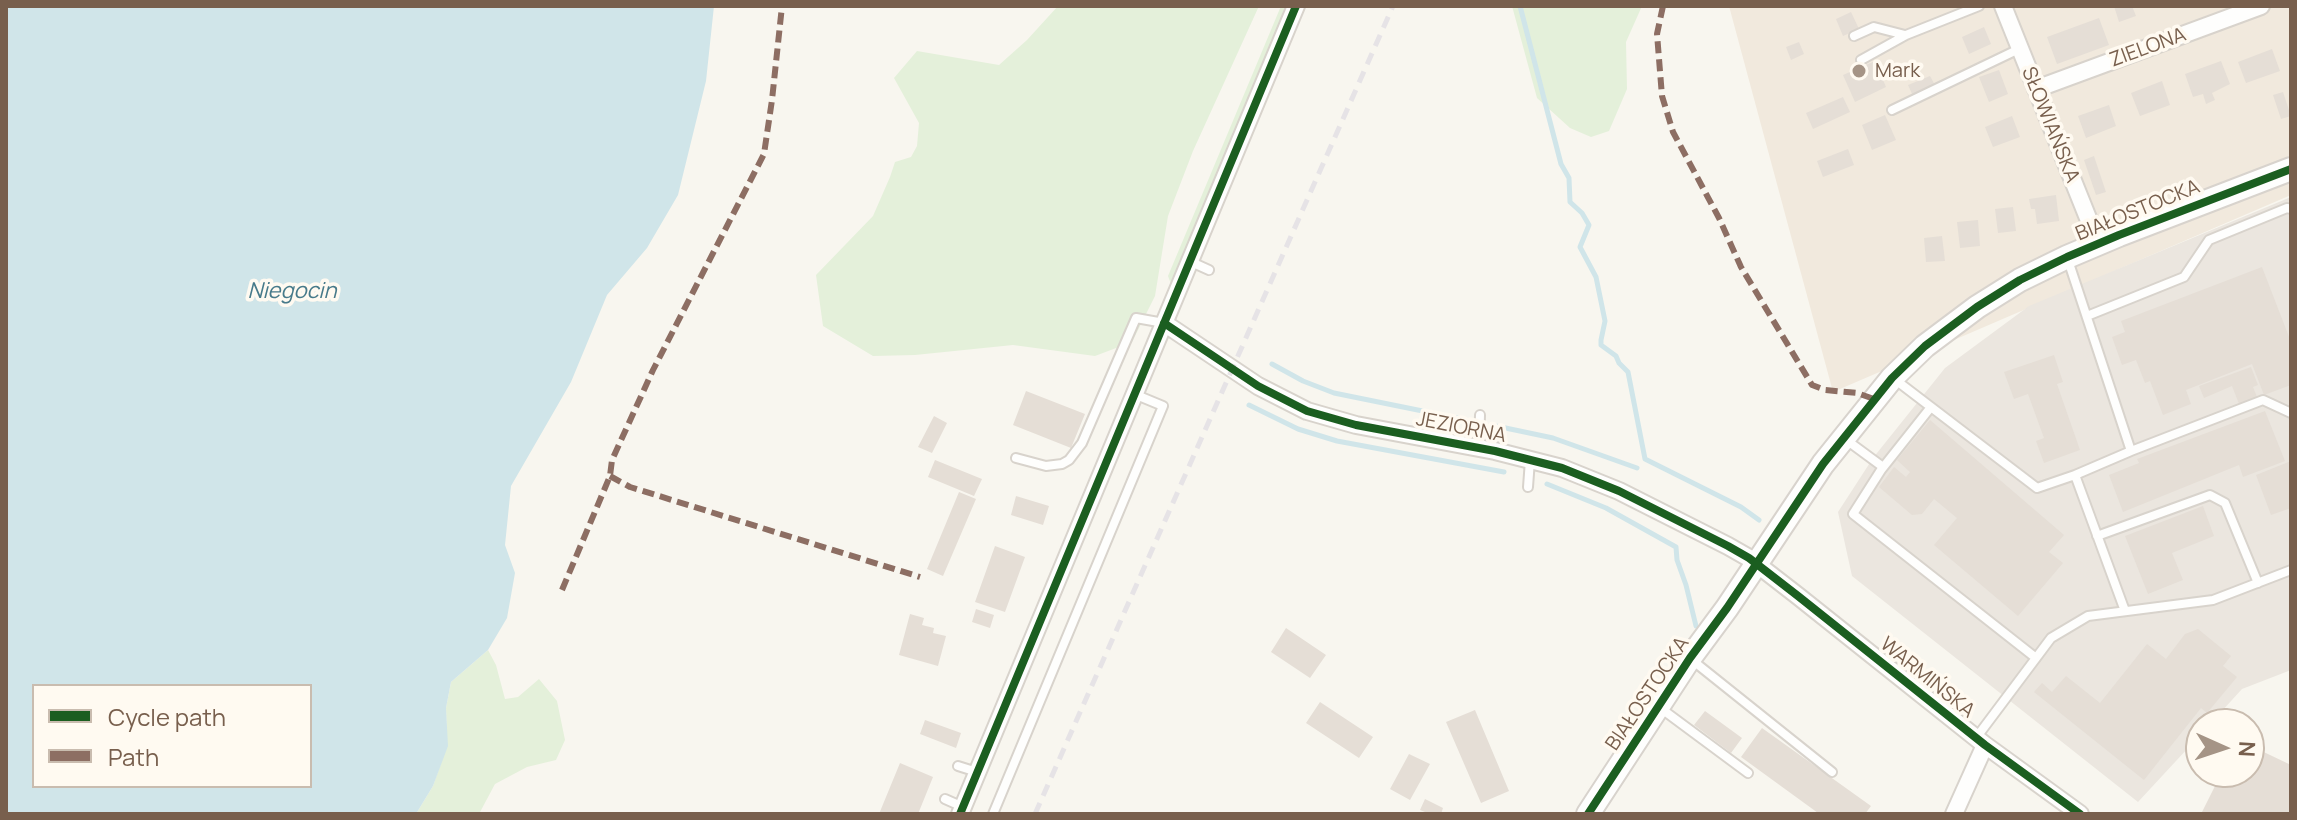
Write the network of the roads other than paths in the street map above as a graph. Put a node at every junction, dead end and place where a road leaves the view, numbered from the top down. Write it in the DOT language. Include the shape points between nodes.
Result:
graph roads {
  1 [pos="1296,6"];
  2 [pos="1979,6"];
  3 [pos="2003,6"];
  4 [pos="2261,6"];
  5 [pos="1906,35"];
  6 [pos="1854,36"];
  7 [pos="2019,49"];
  8 [pos="1861,60"];
  9 [pos="2036,89"];
  10 [pos="1892,110"];
  11 [pos="2291,169"];
  12 [pos="2291,209"];
  13 [pos="2098,243"];
  14 [pos="2067,257"];
  15 [pos="1189,261"];
  16 [pos="1209,270"];
  17 [pos="2087,316"];
  18 [pos="1164,323"];
  19 [pos="1892,378"];
  20 [pos="1134,394"];
  21 [pos="1931,407"];
  22 [pos="2291,413"];
  23 [pos="1480,415"];
  24 [pos="1844,438"];
  25 [pos="1479,448"];
  26 [pos="2131,451"];
  27 [pos="1016,458"];
  28 [pos="1530,459"];
  29 [pos="1883,467"];
  30 [pos="2075,475"];
  31 [pos="1528,487"];
  32 [pos="2097,536"];
  33 [pos="1756,564"];
  34 [pos="2291,570"];
  35 [pos="2258,583"];
  36 [pos="2125,611"];
  37 [pos="1690,658"];
  38 [pos="2036,658"];
  39 [pos="1658,707"];
  40 [pos="1980,742"];
  41 [pos="958,766"];
  42 [pos="1832,772"];
  43 [pos="978,773"];
  44 [pos="1748,773"];
  45 [pos="945,799"];
  46 [pos="962,810"];
  47 [pos="993,814"];
  48 [pos="1588,814"];
  49 [pos="1954,814"];
  50 [pos="2080,814"];
  1 -- 15 [label="street"];
  2 -- 5 [label="lane"];
  3 -- 7 [label="street, SŁOWIAŃSKA"];
  4 -- 9 [label="street, ZIELONA"];
  5 -- 6 [label="lane" via="1874,27"];
  5 -- 8 [label="lane"];
  7 -- 9 [label="street, SŁOWIAŃSKA"];
  7 -- 10 [label="lane"];
  9 -- 13 [label="street, SŁOWIAŃSKA"];
  11 -- 13 [label="street, BIAŁOSTOCKA"];
  12 -- 17 [label="lane" via="2209,240 2184,277"];
  13 -- 14 [label="street, BIAŁOSTOCKA"];
  14 -- 17 [label="lane"];
  14 -- 19 [label="street, BIAŁOSTOCKA" via="1977,307"];
  15 -- 16 [label="lane"];
  15 -- 18 [label="street"];
  17 -- 26 [label="lane"];
  18 -- 20 [label="street"];
  18 -- 25 [label="street, JEZIORNA" via="1294,406 1348,423"];
  18 -- 27 [label="lane" via="1136,318 1091,424 1069,460 1046,466"];
  19 -- 21 [label="lane"];
  19 -- 24 [label="street, BIAŁOSTOCKA"];
  20 -- 43 [label="street"];
  20 -- 47 [label="lane" via="1163,406"];
  21 -- 29 [label="lane"];
  21 -- 30 [label="lane" via="2037,488"];
  22 -- 26 [label="lane" via="2263,400"];
  23 -- 25 [label="lane"];
  24 -- 29 [label="lane"];
  24 -- 33 [label="street, BIAŁOSTOCKA"];
  25 -- 28 [label="street, JEZIORNA"];
  26 -- 30 [label="lane"];
  28 -- 31 [label="lane"];
  28 -- 33 [label="street, JEZIORNA" via="1619,491"];
  29 -- 38 [label="lane" via="1853,514"];
  30 -- 32 [label="lane"];
  32 -- 35 [label="lane" via="2210,495 2225,503"];
  32 -- 36 [label="lane"];
  33 -- 37 [label="street, BIAŁOSTOCKA"];
  33 -- 40 [label="street, WARMIŃSKA"];
  34 -- 35 [label="lane"];
  35 -- 36 [label="lane" via="2213,600"];
  36 -- 38 [label="lane" via="2088,616 2051,638"];
  37 -- 39 [label="street, BIAŁOSTOCKA"];
  37 -- 42 [label="lane"];
  38 -- 40 [label="lane"];
  39 -- 44 [label="lane"];
  39 -- 48 [label="street, BIAŁOSTOCKA"];
  40 -- 49 [label="street"];
  40 -- 50 [label="street, WARMIŃSKA"];
  41 -- 43 [label="lane"];
  43 -- 46 [label="street"];
  45 -- 46 [label="lane"];
}
